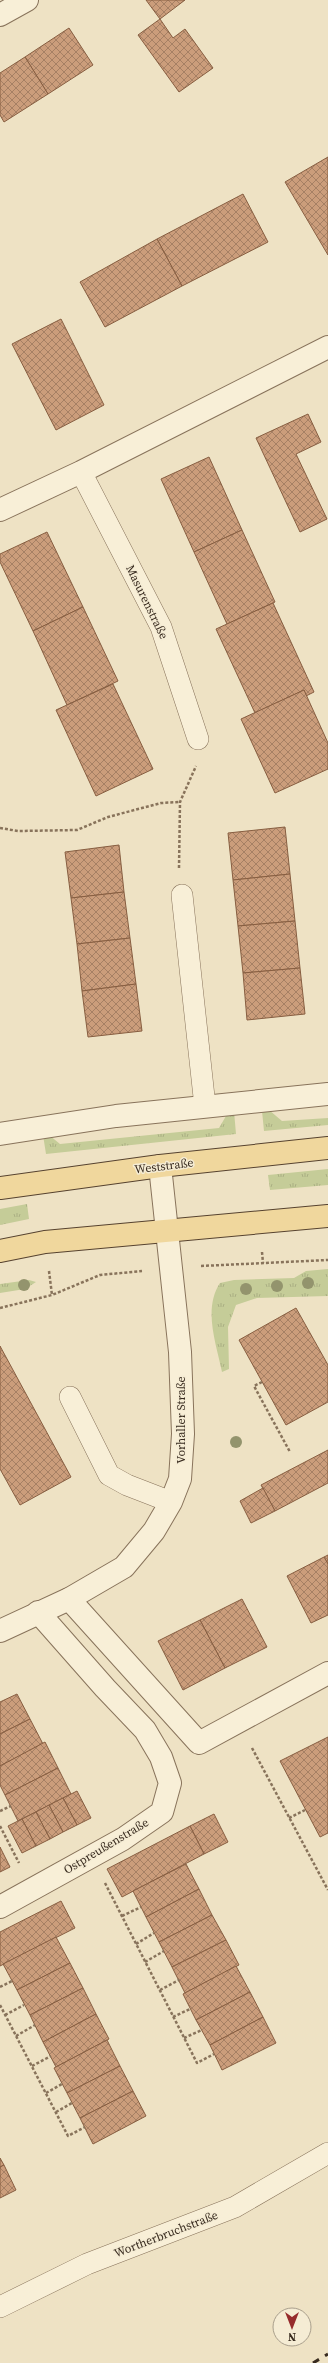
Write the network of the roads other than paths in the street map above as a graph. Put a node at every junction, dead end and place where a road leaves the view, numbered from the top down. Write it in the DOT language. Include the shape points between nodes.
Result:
graph roads {
  1 [pos="27,0"];
  2 [pos="0,15"];
  3 [pos="328,347"];
  4 [pos="81,472"];
  5 [pos="0,510"];
  6 [pos="198,739"];
  7 [pos="182,895"];
  8 [pos="328,1094"];
  9 [pos="205,1106"];
  10 [pos="0,1134"];
  11 [pos="328,1148"];
  12 [pos="160,1166"];
  13 [pos="0,1188"];
  14 [pos="328,1216"];
  15 [pos="167,1232"];
  16 [pos="0,1251"];
  17 [pos="70,1397"];
  18 [pos="171,1502"];
  19 [pos="69,1598"];
  20 [pos="38,1612"];
  21 [pos="0,1631"];
  22 [pos="328,1673"];
  23 [pos="0,1907"];
  24 [pos="328,2153"];
  25 [pos="0,2307"];
  1 -- 2 [label="street"];
  3 -- 4 [label="street"];
  4 -- 5 [label="street"];
  4 -- 6 [label="lane, Masurenstraße" via="162,627"];
  7 -- 9 [label="lane"];
  8 -- 9 [label="street"];
  9 -- 10 [label="street" via="116,1116"];
  11 -- 12 [label="main road, Weststraße"];
  12 -- 13 [label="main road, Weststraße"];
  12 -- 15 [label="street, Vorhaller Straße"];
  14 -- 15 [label="main road"];
  15 -- 16 [label="main road" via="45,1242"];
  15 -- 18 [label="street, Vorhaller Straße" via="180,1352 183,1434 180,1478"];
  17 -- 18 [label="lane" via="109,1475"];
  18 -- 19 [label="street, Vorhaller Straße" via="154,1531 124,1567"];
  19 -- 20 [label="street, Vorhaller Straße"];
  19 -- 22 [label="street" via="199,1743"];
  20 -- 21 [label="street, Vorhaller Straße"];
  20 -- 23 [label="street, Ostpreußenstraße" via="145,1730 161,1757 170,1783 162,1812 123,1839"];
  24 -- 25 [label="lane, Wortherbruchstraße" via="235,2207 87,2264"];
}
